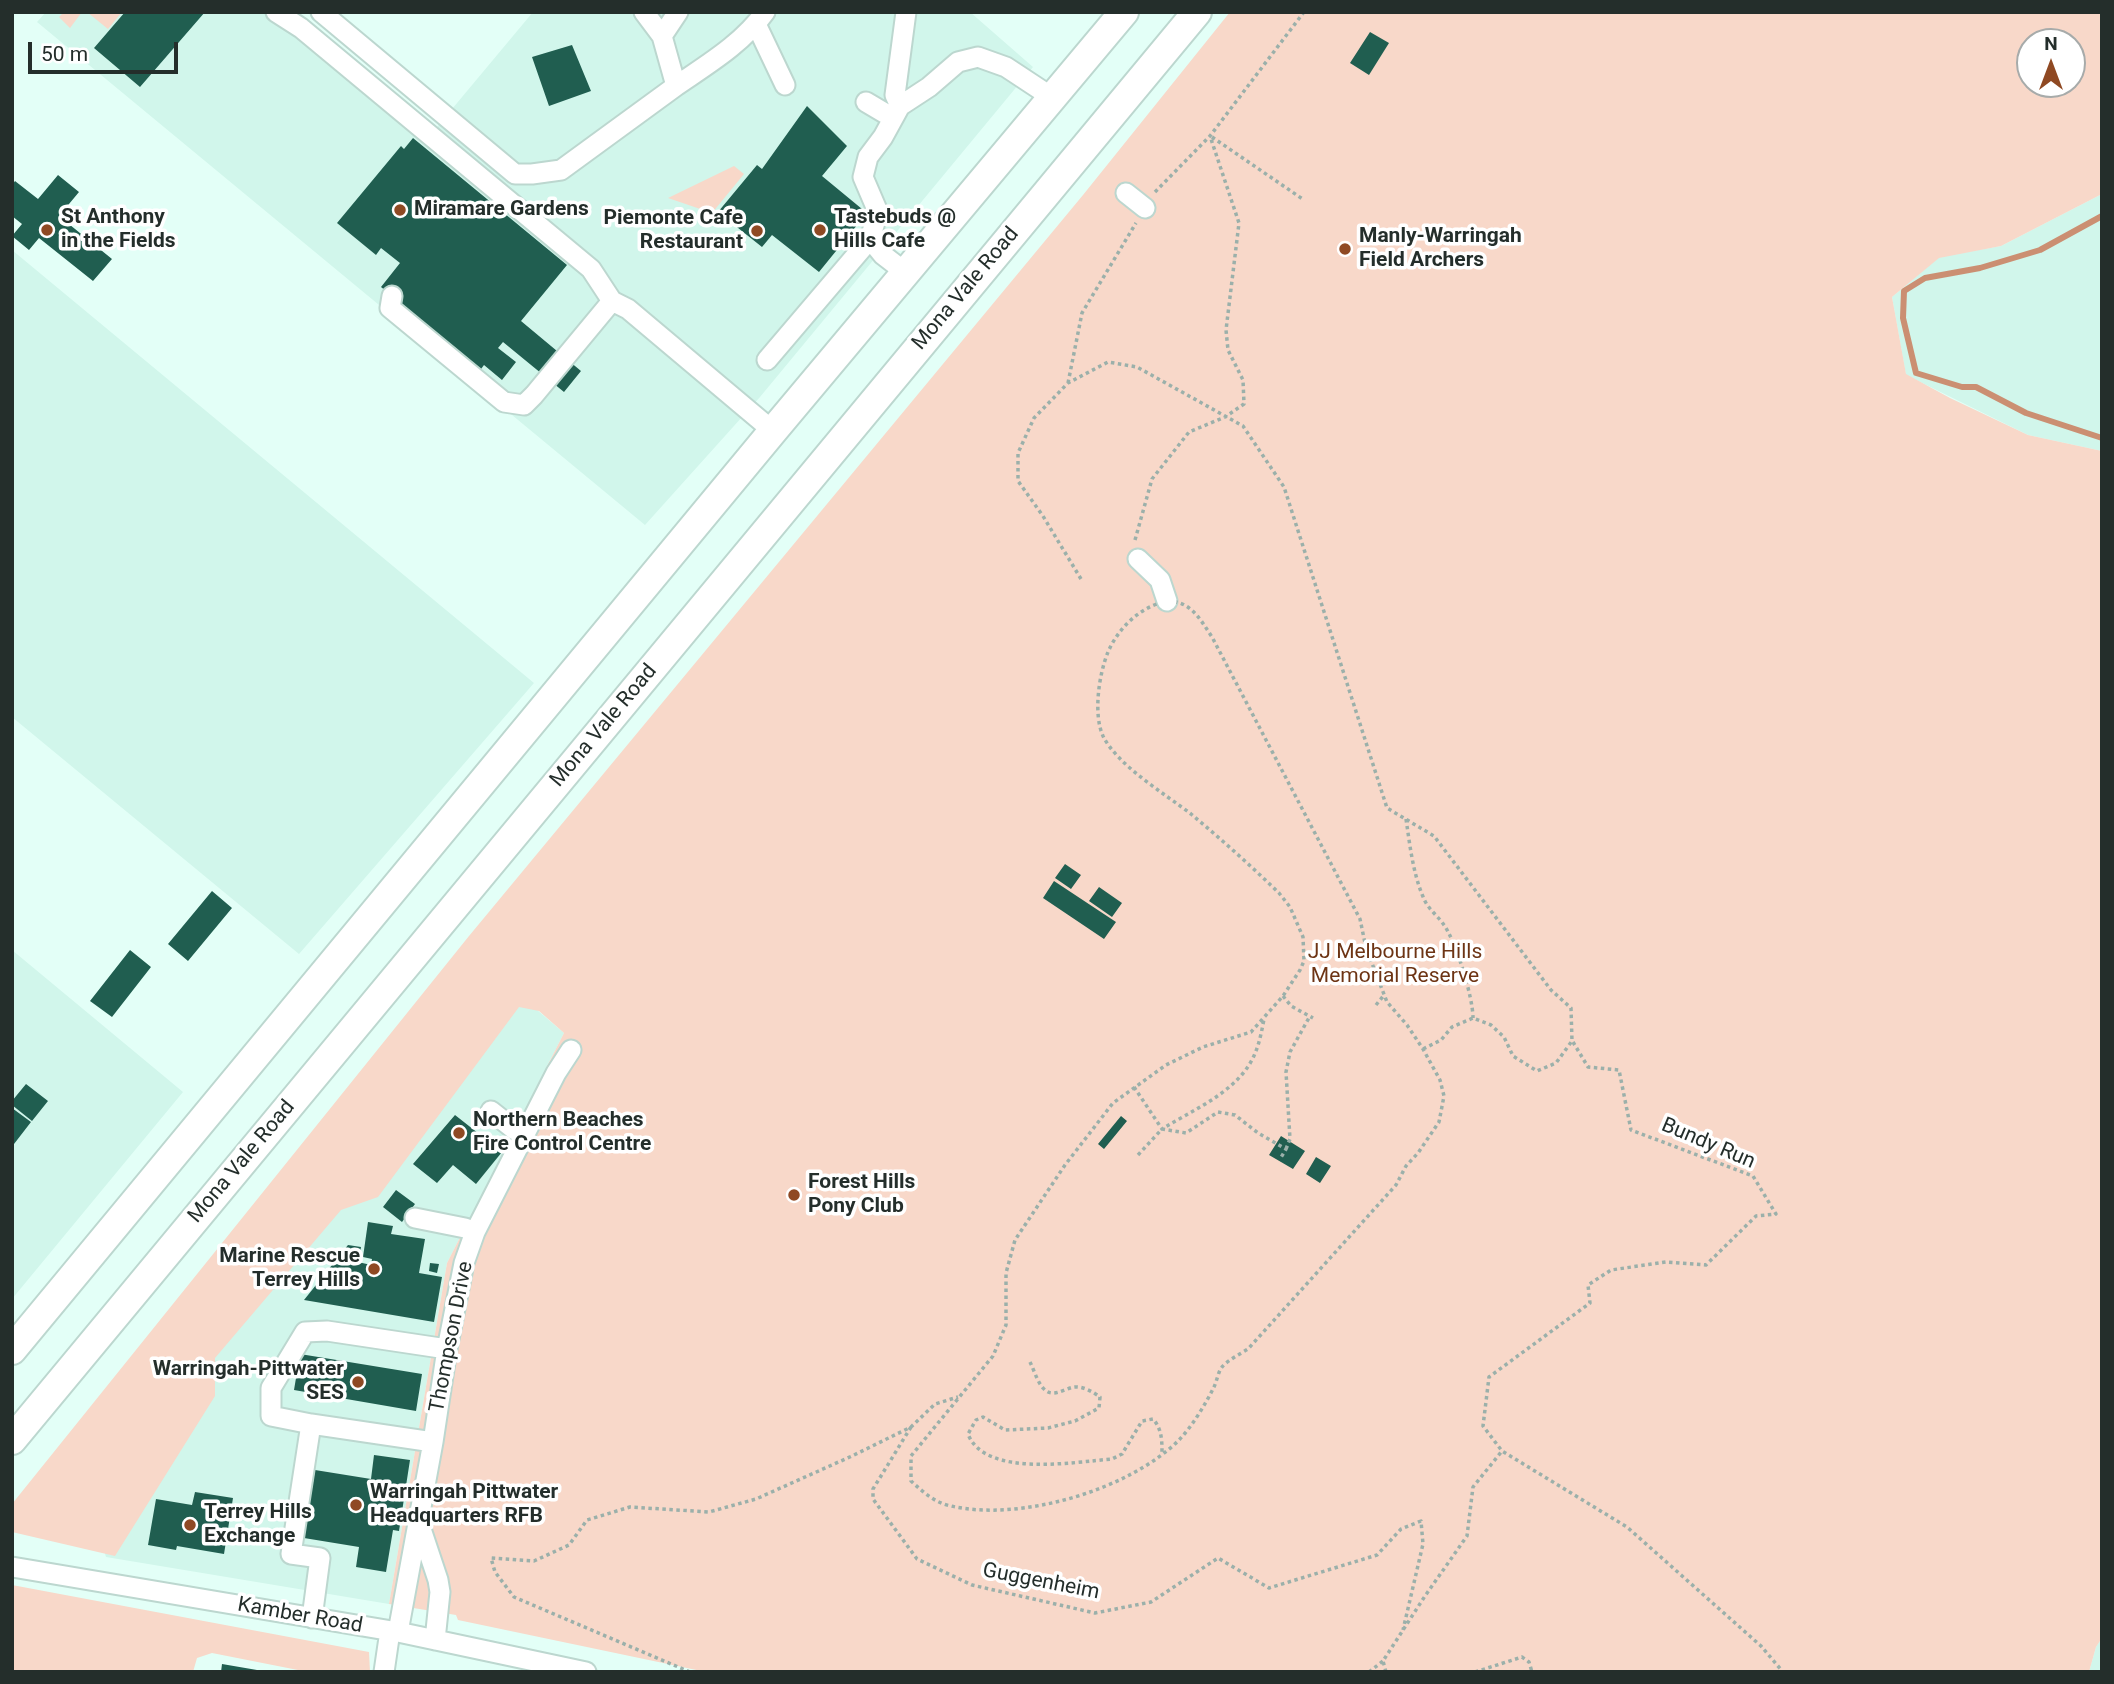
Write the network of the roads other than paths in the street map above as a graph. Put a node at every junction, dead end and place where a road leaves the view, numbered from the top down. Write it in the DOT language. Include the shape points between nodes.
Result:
graph roads {
  1 [pos="321,12"];
  2 [pos="644,12"];
  3 [pos="678,12"];
  4 [pos="906,12"];
  5 [pos="1124,12"];
  6 [pos="1197,12"];
  7 [pos="279,14"];
  8 [pos="761,18"];
  9 [pos="662,36"];
  10 [pos="785,85"];
  11 [pos="676,86"];
  12 [pos="1053,98"];
  13 [pos="866,102"];
  14 [pos="897,112"];
  15 [pos="1126,193"];
  16 [pos="1145,208"];
  17 [pos="870,239"];
  18 [pos="905,272"];
  19 [pos="392,296"];
  20 [pos="612,301"];
  21 [pos="767,360"];
  22 [pos="772,431"];
  23 [pos="1134,552"];
  24 [pos="1167,601"];
  25 [pos="571,1050"];
  26 [pos="491,1111"];
  27 [pos="525,1135"];
  28 [pos="415,1218"];
  29 [pos="475,1233"];
  30 [pos="447,1349"];
  31 [pos="12,1350"];
  32 [pos="311,1424"];
  33 [pos="12,1440"];
  34 [pos="433,1442"];
  35 [pos="418,1522"];
  36 [pos="12,1567"];
  37 [pos="312,1618"];
  38 [pos="394,1632"];
  39 [pos="435,1640"];
  40 [pos="384,1672"];
  41 [pos="586,1672"];
  1 -- 11 [label="street" via="515,174 561,170"];
  2 -- 9 [label="street"];
  3 -- 9 [label="street"];
  4 -- 14 [label="street" via="895,95"];
  5 -- 12 [label="highway"];
  6 -- 33 [label="highway, Mona Vale Road"];
  7 -- 20 [label="street" via="591,270"];
  8 -- 10 [label="street"];
  8 -- 11 [label="street" via="733,47"];
  9 -- 11 [label="street"];
  12 -- 14 [label="street" via="1006,66 978,57 958,62"];
  12 -- 18 [label="highway"];
  13 -- 14 [label="street"];
  14 -- 17 [label="street" via="868,157 863,177 878,212"];
  15 -- 16 [label="street"];
  17 -- 18 [label="street"];
  17 -- 21 [label="street"];
  18 -- 22 [label="highway"];
  19 -- 20 [label="street" via="390,308 504,402 523,405"];
  20 -- 22 [label="street" via="628,309"];
  22 -- 31 [label="highway"];
  23 -- 24 [label="street" via="1160,580"];
  25 -- 27 [label="street, Thompson Drive"];
  26 -- 27 [label="street"];
  27 -- 29 [label="street, Thompson Drive"];
  28 -- 29 [label="street"];
  29 -- 30 [label="street, Thompson Drive" via="464,1263"];
  30 -- 32 [label="street" via="327,1331 305,1332 271,1388 271,1416"];
  30 -- 34 [label="street, Thompson Drive"];
  32 -- 34 [label="street"];
  32 -- 37 [label="street" via="292,1554 320,1558"];
  34 -- 35 [label="street, Thompson Drive"];
  35 -- 38 [label="street, Thompson Drive"];
  35 -- 39 [label="street, Thompson Drive" via="440,1592"];
  36 -- 37 [label="street, Kamber Road"];
  37 -- 38 [label="street, Kamber Road"];
  38 -- 39 [label="street, Kamber Road"];
  38 -- 40 [label="street, Thompson Drive"];
  39 -- 41 [label="street, Kamber Road"];
}
